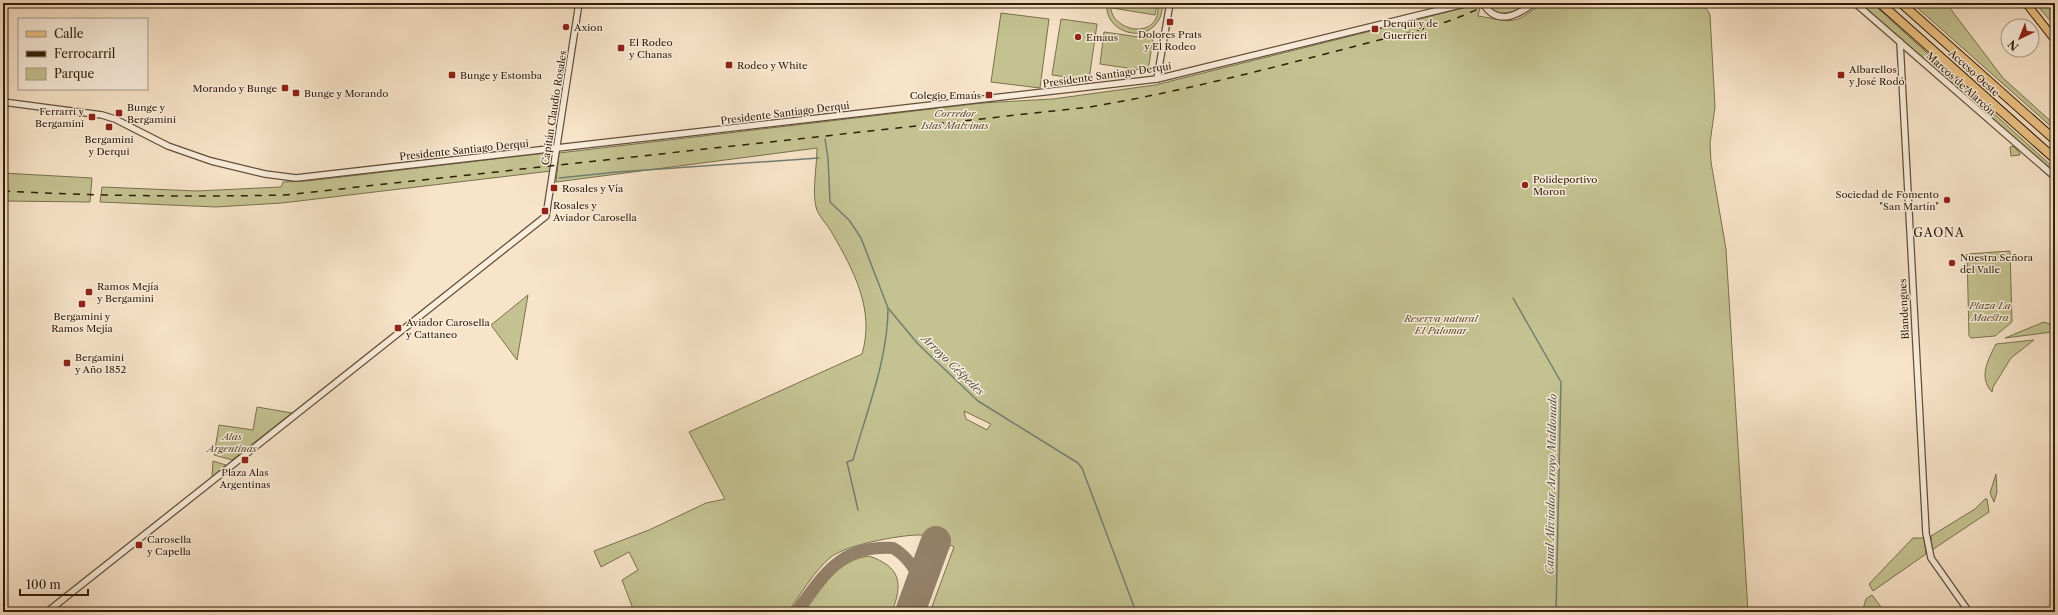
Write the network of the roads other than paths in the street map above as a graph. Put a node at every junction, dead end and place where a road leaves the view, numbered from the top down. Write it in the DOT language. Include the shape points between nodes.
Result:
graph roads {
  1 [pos="580,3"];
  2 [pos="1170,3"];
  3 [pos="1468,3"];
  4 [pos="1483,3"];
  5 [pos="1534,3"];
  6 [pos="1856,3"];
  7 [pos="1880,3"];
  8 [pos="1901,3"];
  9 [pos="2026,3"];
  10 [pos="2055,40"];
  11 [pos="1900,42"];
  12 [pos="1157,79"];
  13 [pos="3,102"];
  14 [pos="2055,140"];
  15 [pos="556,149"];
  16 [pos="2055,159"];
  17 [pos="2055,177"];
  18 [pos="47,612"];
  19 [pos="1969,612"];
  1 -- 15 [label="street, Capitán Claudio Rosales"];
  2 -- 12 [label="street"];
  3 -- 12 [label="street, Presidente Santiago Derqui"];
  4 -- 5 [label="street" via="1491,12 1505,17 1517,14"];
  6 -- 11 [label="street, Marcos de Alarcón"];
  7 -- 16 [label="highway, Acceso Oeste"];
  8 -- 14 [label="highway, Acceso Oeste"];
  9 -- 10 [label="main road"];
  11 -- 17 [label="street, Marcos de Alarcón"];
  11 -- 19 [label="street, Blandengues" via="1926,533 1929,554"];
  12 -- 15 [label="street, Presidente Santiago Derqui"];
  13 -- 15 [label="street, Presidente Santiago Derqui" via="108,117 168,146 211,162 289,178"];
  15 -- 18 [label="street, Capitán Claudio Rosales" via="546,216"];
}
